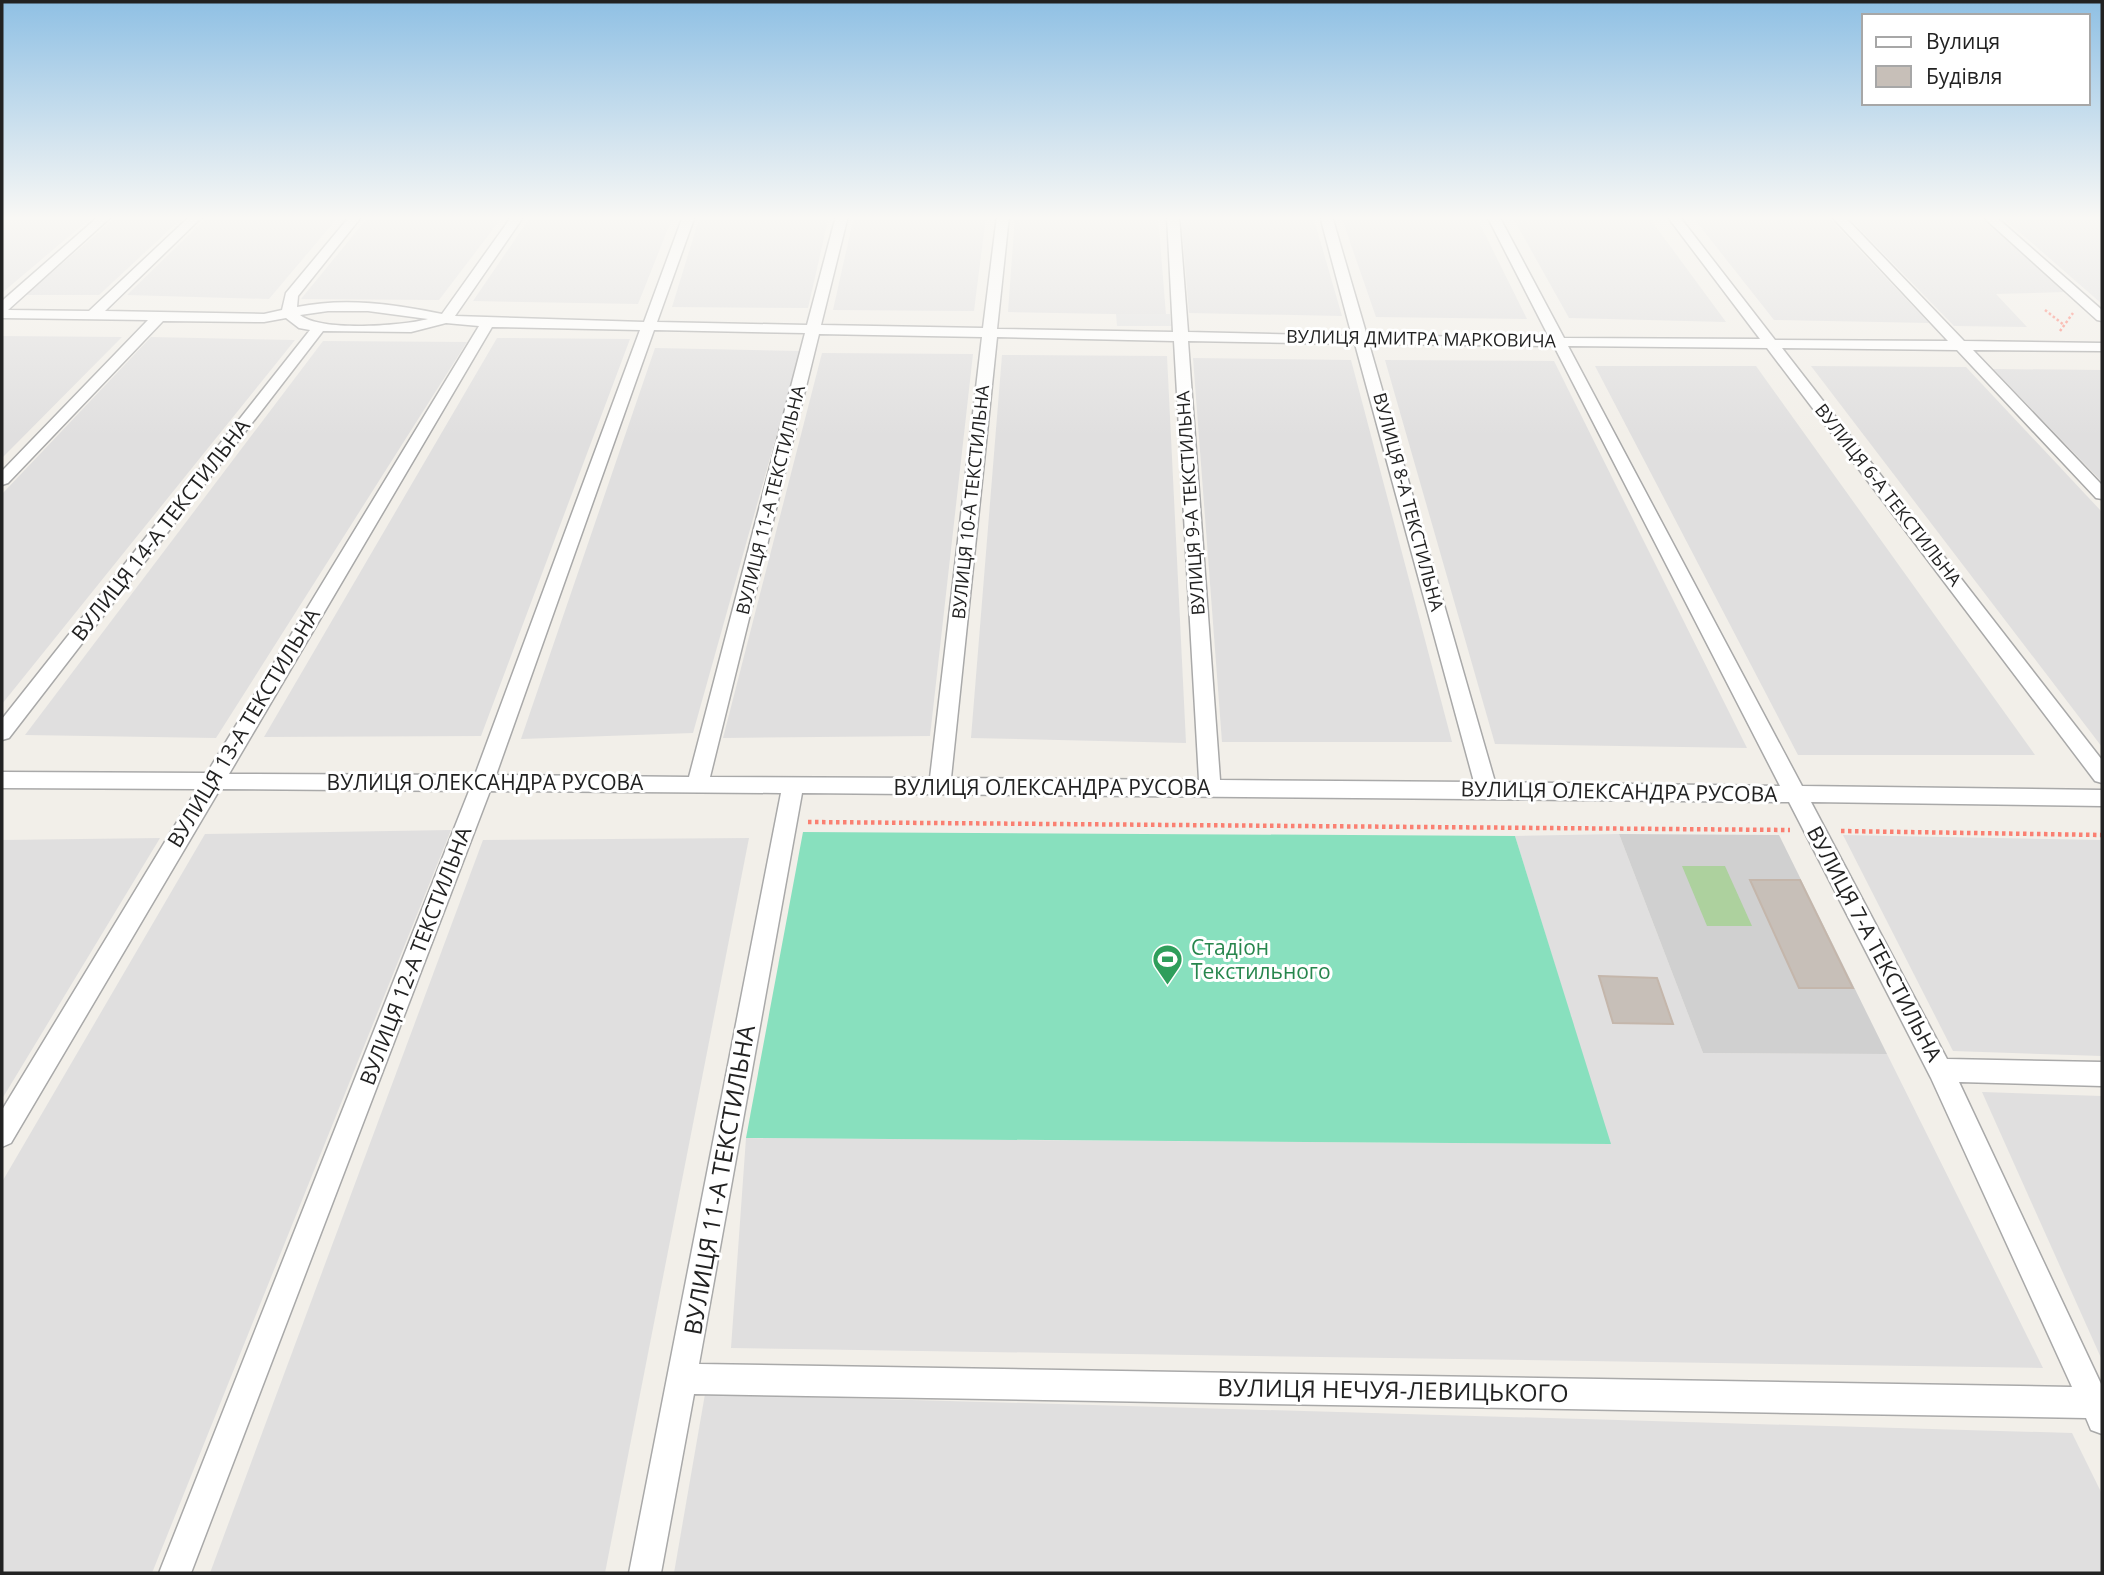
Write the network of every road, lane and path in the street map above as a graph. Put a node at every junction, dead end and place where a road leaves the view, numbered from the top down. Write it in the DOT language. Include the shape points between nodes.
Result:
graph roads {
  1 [pos="23,290"];
  2 [pos="120,290"];
  3 [pos="295,290"];
  4 [pos="467,290"];
  5 [pos="663,290"];
  6 [pos="825,290"];
  7 [pos="995,290"];
  8 [pos="1177,290"];
  9 [pos="1348,290"];
  10 [pos="1532,290"];
  11 [pos="1730,290"];
  12 [pos="1908,290"];
  13 [pos="2071,290"];
  14 [pos="2083,300"];
  15 [pos="2,308"];
  16 [pos="2045,310"];
  17 [pos="289,313"];
  18 [pos="2,314"];
  19 [pos="93,315"];
  20 [pos="159,317"];
  21 [pos="2102,317"];
  22 [pos="446,319"];
  23 [pos="488,323"];
  24 [pos="2064,325"];
  25 [pos="650,326"];
  26 [pos="319,327"];
  27 [pos="815,330"];
  28 [pos="990,332"];
  29 [pos="1180,335"];
  30 [pos="1363,340"];
  31 [pos="1560,341"];
  32 [pos="1771,343"];
  33 [pos="1960,344"];
  34 [pos="2049,346"];
  35 [pos="2102,347"];
  36 [pos="2,480"];
  37 [pos="2102,494"];
  38 [pos="2,733"];
  39 [pos="2102,775"];
  40 [pos="2,780"];
  41 [pos="212,782"];
  42 [pos="483,783"];
  43 [pos="698,784"];
  44 [pos="793,786"];
  45 [pos="939,788"];
  46 [pos="1487,789"];
  47 [pos="1210,790"];
  48 [pos="1797,794"];
  49 [pos="2102,798"];
  50 [pos="786,821"];
  51 [pos="1814,830"];
  52 [pos="2102,835"];
  53 [pos="1940,1070"];
  54 [pos="2102,1074"];
  55 [pos="2,1134"];
  56 [pos="683,1379"];
  57 [pos="2100,1408"];
  58 [pos="175,1573"];
  59 [pos="645,1573"];
  1 -- 15 [label="street"];
  2 -- 19 [label="street"];
  3 -- 17 [label="street"];
  4 -- 22 [label="street"];
  5 -- 25 [label="street, ВУЛИЦЯ 12-А ТЕКСТИЛЬНА"];
  6 -- 27 [label="street, ВУЛИЦЯ 11-А ТЕКСТИЛЬНА"];
  7 -- 28 [label="street, ВУЛИЦЯ 10-А ТЕКСТИЛЬНА"];
  8 -- 29 [label="street, ВУЛИЦЯ 9-А ТЕКСТИЛЬНА"];
  9 -- 30 [label="street, ВУЛИЦЯ 8-А ТЕКСТИЛЬНА"];
  10 -- 31 [label="street, ВУЛИЦЯ 7-А ТЕКСТИЛЬНА"];
  11 -- 32 [label="street, ВУЛИЦЯ 6-А ТЕКСТИЛЬНА"];
  12 -- 33 [label="street"];
  13 -- 14 [label="street"];
  14 -- 21 [label="street"];
  14 -- 24 [label="path"];
  16 -- 24 [label="path"];
  17 -- 20 [label="street, ВУЛИЦЯ ДМИТРА МАРКОВИЧА" via="264,318"];
  17 -- 22 [label="street, ВУЛИЦЯ ДМИТРА МАРКОВИЧА" via="326,307 398,308"];
  17 -- 26 [label="street, ВУЛИЦЯ ДМИТРА МАРКОВИЧА" via="304,325"];
  18 -- 19 [label="street, ВУЛИЦЯ ДМИТРА МАРКОВИЧА"];
  19 -- 20 [label="street, ВУЛИЦЯ ДМИТРА МАРКОВИЧА"];
  20 -- 36 [label="street"];
  22 -- 23 [label="street, ВУЛИЦЯ ДМИТРА МАРКОВИЧА"];
  22 -- 26 [label="street, ВУЛИЦЯ ДМИТРА МАРКОВИЧА" via="411,328"];
  23 -- 25 [label="street, ВУЛИЦЯ ДМИТРА МАРКОВИЧА"];
  23 -- 41 [label="street, ВУЛИЦЯ 13-А ТЕКСТИЛЬНА"];
  24 -- 34 [label="path"];
  25 -- 27 [label="street, ВУЛИЦЯ ДМИТРА МАРКОВИЧА"];
  25 -- 42 [label="street, ВУЛИЦЯ 12-А ТЕКСТИЛЬНА"];
  26 -- 38 [label="street, ВУЛИЦЯ 14-А ТЕКСТИЛЬНА"];
  27 -- 28 [label="street, ВУЛИЦЯ ДМИТРА МАРКОВИЧА"];
  27 -- 43 [label="street, ВУЛИЦЯ 11-А ТЕКСТИЛЬНА"];
  28 -- 29 [label="street, ВУЛИЦЯ ДМИТРА МАРКОВИЧА"];
  28 -- 45 [label="street, ВУЛИЦЯ 10-А ТЕКСТИЛЬНА"];
  29 -- 30 [label="street, ВУЛИЦЯ ДМИТРА МАРКОВИЧА"];
  29 -- 47 [label="street, ВУЛИЦЯ 9-А ТЕКСТИЛЬНА"];
  30 -- 31 [label="street, ВУЛИЦЯ ДМИТРА МАРКОВИЧА"];
  30 -- 46 [label="street, ВУЛИЦЯ 8-А ТЕКСТИЛЬНА"];
  31 -- 32 [label="street, ВУЛИЦЯ ДМИТРА МАРКОВИЧА"];
  31 -- 48 [label="street, ВУЛИЦЯ 7-А ТЕКСТИЛЬНА"];
  32 -- 33 [label="street, ВУЛИЦЯ ДМИТРА МАРКОВИЧА"];
  32 -- 39 [label="street, ВУЛИЦЯ 6-А ТЕКСТИЛЬНА"];
  33 -- 34 [label="street, ВУЛИЦЯ ДМИТРА МАРКОВИЧА"];
  33 -- 37 [label="street"];
  34 -- 35 [label="street, ВУЛИЦЯ ДМИТРА МАРКОВИЧА"];
  40 -- 41 [label="street, ВУЛИЦЯ ОЛЕКСАНДРА РУСОВА"];
  41 -- 42 [label="street, ВУЛИЦЯ ОЛЕКСАНДРА РУСОВА"];
  41 -- 55 [label="street, ВУЛИЦЯ 13-А ТЕКСТИЛЬНА"];
  42 -- 43 [label="street, ВУЛИЦЯ ОЛЕКСАНДРА РУСОВА"];
  42 -- 58 [label="street, ВУЛИЦЯ 12-А ТЕКСТИЛЬНА"];
  43 -- 44 [label="street, ВУЛИЦЯ ОЛЕКСАНДРА РУСОВА"];
  44 -- 45 [label="street, ВУЛИЦЯ ОЛЕКСАНДРА РУСОВА"];
  44 -- 50 [label="street, ВУЛИЦЯ 11-А ТЕКСТИЛЬНА"];
  45 -- 47 [label="street, ВУЛИЦЯ ОЛЕКСАНДРА РУСОВА"];
  46 -- 47 [label="street, ВУЛИЦЯ ОЛЕКСАНДРА РУСОВА"];
  46 -- 48 [label="street, ВУЛИЦЯ ОЛЕКСАНДРА РУСОВА"];
  48 -- 49 [label="street, ВУЛИЦЯ ОЛЕКСАНДРА РУСОВА"];
  48 -- 51 [label="street, ВУЛИЦЯ 7-А ТЕКСТИЛЬНА"];
  50 -- 51 [label="path"];
  50 -- 56 [label="street, ВУЛИЦЯ 11-А ТЕКСТИЛЬНА"];
  51 -- 52 [label="path"];
  51 -- 53 [label="street, ВУЛИЦЯ 7-А ТЕКСТИЛЬНА"];
  53 -- 54 [label="street"];
  53 -- 57 [label="street, ВУЛИЦЯ 7-А ТЕКСТИЛЬНА"];
  56 -- 57 [label="street, ВУЛИЦЯ НЕЧУЯ-ЛЕВИЦЬКОГО"];
  56 -- 59 [label="street, ВУЛИЦЯ 11-А ТЕКСТИЛЬНА"];
}
